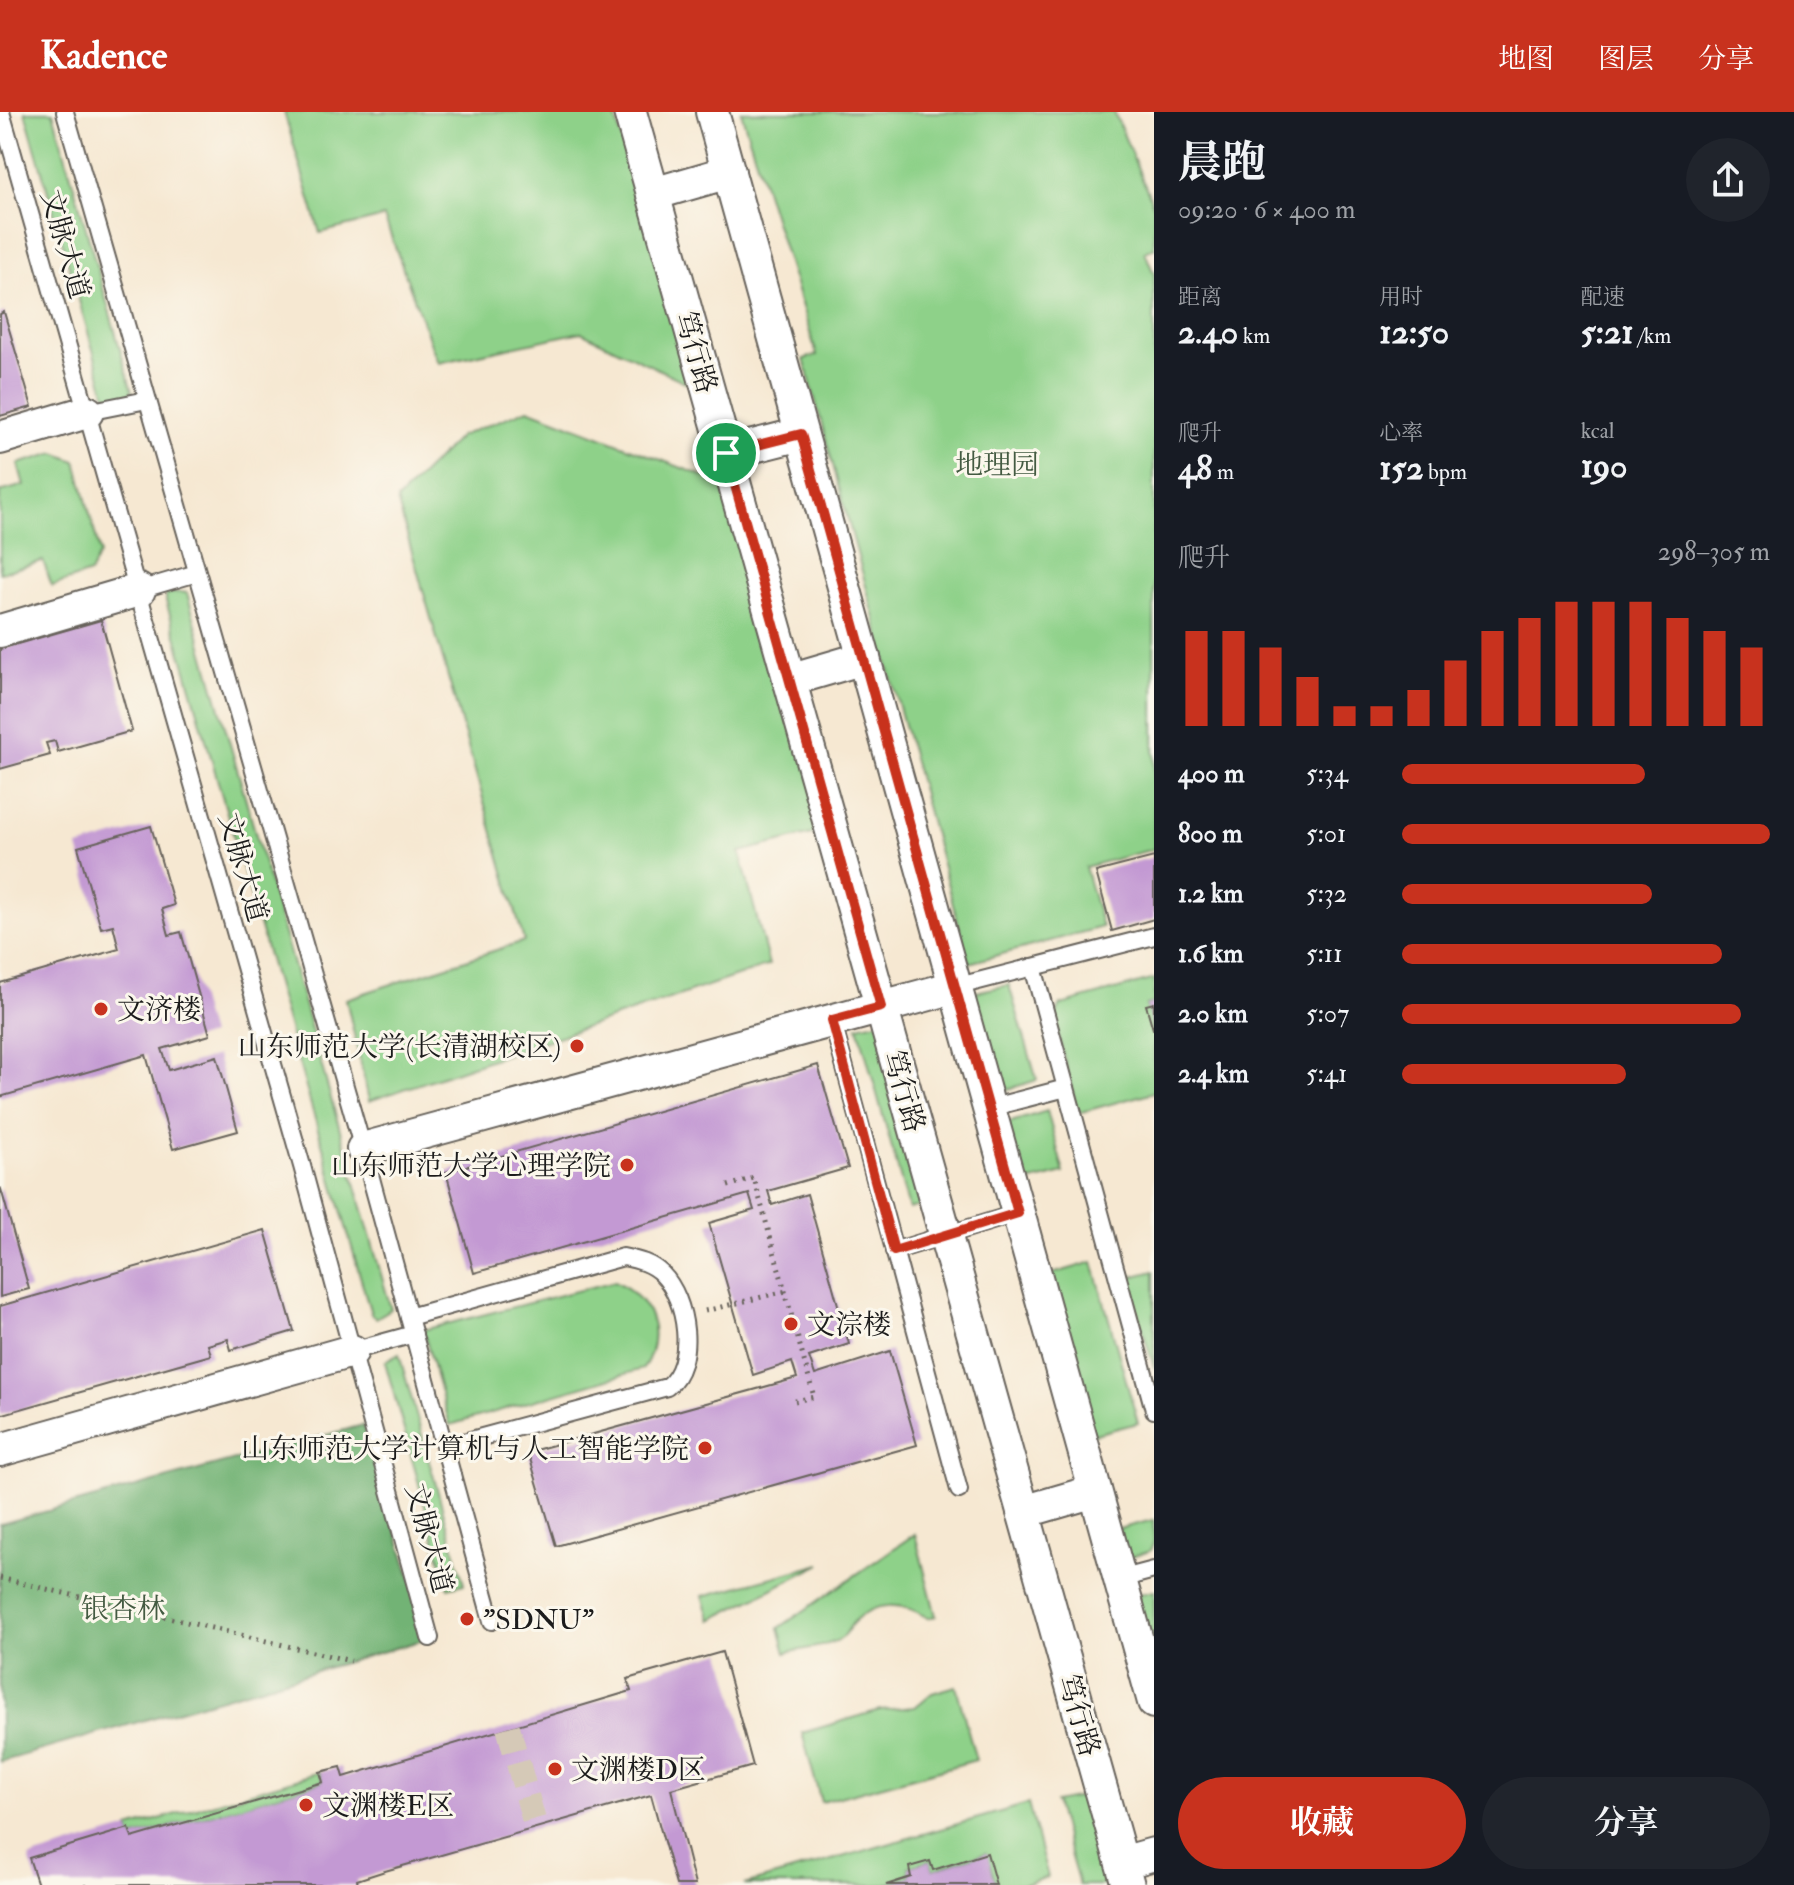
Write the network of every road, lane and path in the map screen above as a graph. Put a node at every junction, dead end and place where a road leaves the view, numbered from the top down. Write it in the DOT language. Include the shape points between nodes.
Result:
graph roads {
  1 [pos="1,112"];
  2 [pos="65,112"];
  3 [pos="630,112"];
  4 [pos="712,112"];
  5 [pos="729,172"];
  6 [pos="653,194"];
  7 [pos="147,400"];
  8 [pos="87,412"];
  9 [pos="801,434"];
  10 [pos="0,438"];
  11 [pos="726,453"];
  12 [pos="197,573"];
  13 [pos="139,590"];
  14 [pos="0,631"];
  15 [pos="864,658"];
  16 [pos="789,680"];
  17 [pos="1154,936"];
  18 [pos="1033,967"];
  19 [pos="955,987"];
  20 [pos="881,1007"];
  21 [pos="832,1020"];
  22 [pos="1066,1088"];
  23 [pos="989,1108"];
  24 [pos="363,1149"];
  25 [pos="728,1186"];
  26 [pos="1018,1213"];
  27 [pos="946,1236"];
  28 [pos="894,1251"];
  29 [pos="786,1291"];
  30 [pos="409,1317"];
  31 [pos="681,1318"];
  32 [pos="414,1334"];
  33 [pos="352,1351"];
  34 [pos="795,1401"];
  35 [pos="1154,1410"];
  36 [pos="445,1447"];
  37 [pos="0,1450"];
  38 [pos="959,1490"];
  39 [pos="1095,1491"];
  40 [pos="1023,1512"];
  41 [pos="1154,1570"];
  42 [pos="0,1578"];
  43 [pos="1120,1579"];
  44 [pos="492,1621"];
  45 [pos="430,1638"];
  46 [pos="351,1661"];
  47 [pos="1154,1702"];
  48 [pos="1154,1854"];
  49 [pos="1125,1874"];
  1 -- 8 [label="lane, 文脉大道"];
  2 -- 7 [label="lane, 文脉大道"];
  3 -- 6 [label="street, 笃行路"];
  4 -- 5 [label="street"];
  5 -- 6 [label="street"];
  5 -- 9 [label="street"];
  6 -- 11 [label="street, 笃行路"];
  7 -- 8 [label="lane"];
  7 -- 12 [label="lane, 文脉大道"];
  8 -- 10 [label="street"];
  8 -- 13 [label="lane, 文脉大道"];
  9 -- 11 [label="street"];
  9 -- 15 [label="street"];
  11 -- 16 [label="street, 笃行路"];
  12 -- 13 [label="lane"];
  12 -- 24 [label="lane, 文脉大道"];
  13 -- 14 [label="street"];
  13 -- 33 [label="lane, 文脉大道"];
  15 -- 16 [label="street"];
  15 -- 19 [label="street"];
  16 -- 20 [label="street, 笃行路"];
  17 -- 18 [label="lane"];
  18 -- 19 [label="lane"];
  18 -- 22 [label="lane"];
  19 -- 20 [label="street"];
  19 -- 23 [label="street"];
  20 -- 21 [label="street"];
  20 -- 27 [label="street, 笃行路"];
  21 -- 24 [label="street"];
  21 -- 28 [label="lane"];
  22 -- 23 [label="lane"];
  22 -- 35 [label="lane"];
  23 -- 26 [label="street"];
  24 -- 30 [label="lane, 文脉大道"];
  25 -- 29 [label="path" via="754,1178"];
  26 -- 27 [label="lane"];
  26 -- 39 [label="street"];
  27 -- 28 [label="lane"];
  27 -- 40 [label="street, 笃行路"];
  28 -- 38 [label="lane"];
  29 -- 31 [label="path"];
  29 -- 34 [label="path" via="814,1397"];
  30 -- 31 [label="lane" via="623,1257 644,1261 662,1274 674,1290"];
  30 -- 32 [label="lane, 文脉大道"];
  31 -- 36 [label="lane" via="688,1342 684,1363 667,1387"];
  32 -- 33 [label="lane"];
  32 -- 36 [label="lane, 文脉大道"];
  33 -- 37 [label="street"];
  33 -- 45 [label="lane, 文脉大道"];
  36 -- 44 [label="lane, 文脉大道"];
  39 -- 40 [label="street"];
  39 -- 43 [label="street"];
  40 -- 49 [label="street, 笃行路"];
  41 -- 43 [label="lane"];
  42 -- 46 [label="path"];
  43 -- 47 [label="street"];
  48 -- 49 [label="street"];
}
